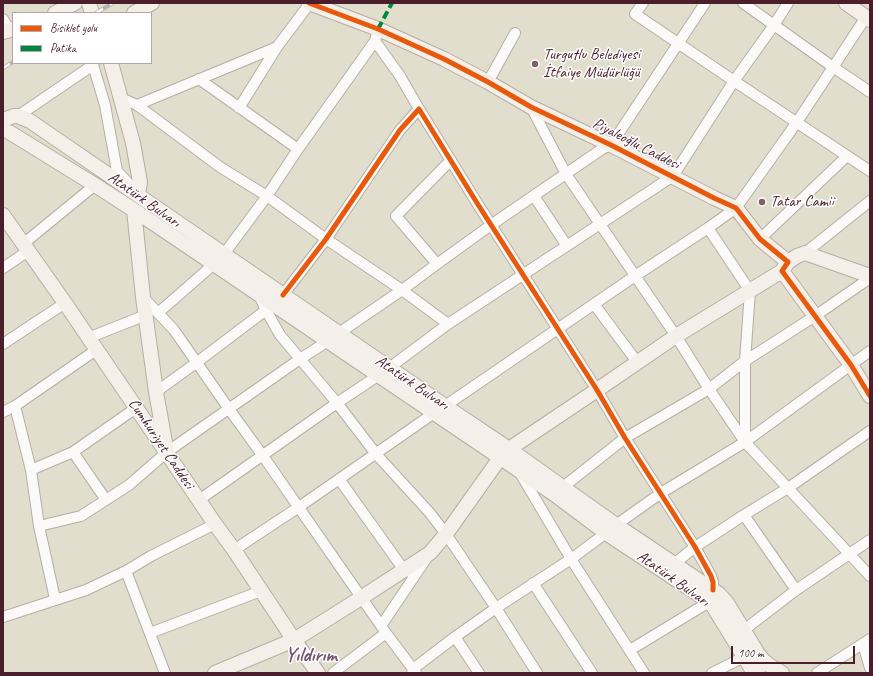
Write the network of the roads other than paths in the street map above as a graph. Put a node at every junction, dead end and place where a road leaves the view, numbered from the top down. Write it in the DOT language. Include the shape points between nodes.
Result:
graph roads {
  1 [pos="75,3"];
  2 [pos="152,3"];
  3 [pos="310,3"];
  4 [pos="642,3"];
  5 [pos="705,3"];
  6 [pos="743,3"];
  7 [pos="788,3"];
  8 [pos="846,3"];
  9 [pos="57,12"];
  10 [pos="136,12"];
  11 [pos="868,18"];
  12 [pos="774,25"];
  13 [pos="515,33"];
  14 [pos="376,35"];
  15 [pos="678,43"];
  16 [pos="277,47"];
  17 [pos="93,64"];
  18 [pos="111,64"];
  19 [pos="833,67"];
  20 [pos="199,79"];
  21 [pos="734,81"];
  22 [pos="488,82"];
  23 [pos="870,92"];
  24 [pos="121,98"];
  25 [pos="137,106"];
  26 [pos="531,107"];
  27 [pos="238,108"];
  28 [pos="419,109"];
  29 [pos="18,116"];
  30 [pos="797,122"];
  31 [pos="5,130"];
  32 [pos="611,145"];
  33 [pos="298,149"];
  34 [pos="847,156"];
  35 [pos="450,160"];
  36 [pos="870,171"];
  37 [pos="566,174"];
  38 [pos="672,176"];
  39 [pos="95,185"];
  40 [pos="138,195"];
  41 [pos="266,196"];
  42 [pos="534,196"];
  43 [pos="870,201"];
  44 [pos="736,208"];
  45 [pos="134,210"];
  46 [pos="3,215"];
  47 [pos="600,224"];
  48 [pos="491,225"];
  49 [pos="708,228"];
  50 [pos="326,239"];
  51 [pos="760,239"];
  52 [pos="567,246"];
  53 [pos="26,248"];
  54 [pos="804,253"];
  55 [pos="219,259"];
  56 [pos="437,264"];
  57 [pos="785,266"];
  58 [pos="3,268"];
  59 [pos="522,275"];
  60 [pos="634,276"];
  61 [pos="870,277"];
  62 [pos="402,290"];
  63 [pos="750,291"];
  64 [pos="65,303"];
  65 [pos="274,303"];
  66 [pos="594,304"];
  67 [pos="152,314"];
  68 [pos="815,316"];
  69 [pos="448,324"];
  70 [pos="558,329"];
  71 [pos="676,336"];
  72 [pos="333,337"];
  73 [pos="88,338"];
  74 [pos="3,344"];
  75 [pos="96,350"];
  76 [pos="870,351"];
  77 [pos="300,359"];
  78 [pos="745,361"];
  79 [pos="637,362"];
  80 [pos="196,363"];
  81 [pos="850,365"];
  82 [pos="384,372"];
  83 [pos="709,389"];
  84 [pos="597,390"];
  85 [pos="156,392"];
  86 [pos="870,396"];
  87 [pos="337,403"];
  88 [pos="15,406"];
  89 [pos="136,408"];
  90 [pos="229,409"];
  91 [pos="440,410"];
  92 [pos="3,412"];
  93 [pos="870,431"];
  94 [pos="626,438"];
  95 [pos="745,442"];
  96 [pos="73,452"];
  97 [pos="166,452"];
  98 [pos="504,453"];
  99 [pos="376,454"];
  100 [pos="263,456"];
  101 [pos="518,469"];
  102 [pos="31,470"];
  103 [pos="339,479"];
  104 [pos="788,488"];
  105 [pos="559,491"];
  106 [pos="661,493"];
  107 [pos="106,500"];
  108 [pos="199,500"];
  109 [pos="299,507"];
  110 [pos="744,515"];
  111 [pos="215,524"];
  112 [pos="39,526"];
  113 [pos="611,529"];
  114 [pos="446,534"];
  115 [pos="870,540"];
  116 [pos="695,547"];
  117 [pos="234,550"];
  118 [pos="849,553"];
  119 [pos="571,559"];
  120 [pos="670,569"];
  121 [pos="126,571"];
  122 [pos="410,572"];
  123 [pos="870,576"];
  124 [pos="533,583"];
  125 [pos="796,590"];
  126 [pos="261,592"];
  127 [pos="711,596"];
  128 [pos="361,598"];
  129 [pos="55,599"];
  130 [pos="496,608"];
  131 [pos="3,617"];
  132 [pos="383,630"];
  133 [pos="744,630"];
  134 [pos="150,633"];
  135 [pos="455,637"];
  136 [pos="294,640"];
  137 [pos="866,642"];
  138 [pos="630,650"];
  139 [pos="744,657"];
  140 [pos="870,668"];
  141 [pos="762,670"];
  142 [pos="220,672"];
  143 [pos="414,672"];
  144 [pos="165,673"];
  145 [pos="318,673"];
  146 [pos="333,673"];
  147 [pos="479,673"];
  148 [pos="537,673"];
  149 [pos="592,673"];
  150 [pos="644,673"];
  151 [pos="712,673"];
  152 [pos="782,673"];
  153 [pos="817,673"];
  1 -- 9 [label="main road"];
  2 -- 10 [label="main road"];
  3 -- 14 [label="main road, Piyaleoğlu Caddesi"];
  3 -- 16 [label="street"];
  4 -- 15 [label="street" via="635,14"];
  5 -- 15 [label="street"];
  6 -- 12 [label="street"];
  7 -- 12 [label="street"];
  8 -- 11 [label="main road"];
  11 -- 19 [label="street"];
  12 -- 19 [label="street"];
  12 -- 21 [label="street"];
  13 -- 22 [label="street"];
  14 -- 22 [label="main road, Piyaleoğlu Caddesi" via="444,59"];
  14 -- 28 [label="street"];
  14 -- 33 [label="street"];
  15 -- 21 [label="street"];
  15 -- 32 [label="street"];
  16 -- 20 [label="street"];
  16 -- 27 [label="street"];
  17 -- 29 [label="street"];
  17 -- 40 [label="street" via="105,105 117,171"];
  18 -- 24 [label="main road"];
  19 -- 23 [label="street"];
  19 -- 30 [label="street"];
  20 -- 25 [label="street"];
  20 -- 27 [label="street"];
  21 -- 30 [label="street"];
  21 -- 38 [label="street"];
  22 -- 26 [label="main road, Piyaleoğlu Caddesi"];
  24 -- 25 [label="street"];
  24 -- 40 [label="main road" via="140,182"];
  25 -- 41 [label="street" via="220,167"];
  26 -- 32 [label="main road, Piyaleoğlu Caddesi"];
  26 -- 37 [label="street"];
  27 -- 33 [label="street"];
  28 -- 35 [label="street"];
  28 -- 50 [label="street" via="400,130"];
  29 -- 31 [label="main road"];
  29 -- 40 [label="main road, Atatürk Bulvarı" via="30,121"];
  30 -- 34 [label="street"];
  30 -- 44 [label="street"];
  31 -- 39 [label="main road, Atatürk Bulvarı"];
  32 -- 37 [label="street"];
  32 -- 38 [label="main road, Piyaleoğlu Caddesi"];
  33 -- 41 [label="street"];
  34 -- 36 [label="street"];
  34 -- 51 [label="street"];
  35 -- 48 [label="street"];
  35 -- 56 [label="street" via="396,216"];
  37 -- 42 [label="street"];
  37 -- 47 [label="street"];
  38 -- 44 [label="main road, Piyaleoğlu Caddesi"];
  38 -- 47 [label="street"];
  39 -- 45 [label="main road, Atatürk Bulvarı"];
  39 -- 53 [label="street"];
  40 -- 55 [label="main road, Atatürk Bulvarı"];
  41 -- 50 [label="street"];
  41 -- 55 [label="street"];
  42 -- 48 [label="street"];
  42 -- 52 [label="street"];
  43 -- 54 [label="street"];
  44 -- 49 [label="street"];
  44 -- 51 [label="main road, Piyaleoğlu Caddesi"];
  45 -- 55 [label="main road, Atatürk Bulvarı"];
  45 -- 67 [label="main road" via="143,297"];
  46 -- 53 [label="main road, Cumhuriyet Caddesi"];
  47 -- 52 [label="street"];
  47 -- 60 [label="street"];
  48 -- 56 [label="street"];
  48 -- 59 [label="street"];
  49 -- 60 [label="street"];
  49 -- 63 [label="street"];
  50 -- 62 [label="street"];
  50 -- 65 [label="street"];
  51 -- 57 [label="main road, Piyaleoğlu Caddesi"];
  52 -- 59 [label="street"];
  53 -- 58 [label="street"];
  53 -- 64 [label="main road, Cumhuriyet Caddesi"];
  54 -- 57 [label="main road"];
  54 -- 61 [label="main road"];
  55 -- 65 [label="main road, Atatürk Bulvarı"];
  55 -- 65 [label="main road, Atatürk Bulvarı" via="258,293"];
  55 -- 67 [label="street"];
  56 -- 62 [label="street"];
  57 -- 63 [label="main road"];
  57 -- 68 [label="main road, Piyaleoğlu Caddesi"];
  59 -- 69 [label="street"];
  59 -- 70 [label="street"];
  60 -- 66 [label="street"];
  60 -- 71 [label="street"];
  61 -- 68 [label="street"];
  62 -- 69 [label="street"];
  62 -- 72 [label="street"];
  63 -- 71 [label="main road"];
  63 -- 78 [label="street"];
  64 -- 73 [label="main road, Cumhuriyet Caddesi"];
  64 -- 74 [label="street"];
  65 -- 72 [label="main road, Atatürk Bulvarı"];
  65 -- 77 [label="street" via="280,335"];
  65 -- 80 [label="street"];
  66 -- 70 [label="street"];
  66 -- 79 [label="street"];
  67 -- 73 [label="street"];
  67 -- 80 [label="street" via="174,330"];
  67 -- 85 [label="main road"];
  68 -- 78 [label="street"];
  68 -- 81 [label="main road, Piyaleoğlu Caddesi"];
  69 -- 82 [label="street"];
  70 -- 84 [label="street"];
  70 -- 91 [label="street"];
  71 -- 79 [label="main road"];
  71 -- 83 [label="street"];
  72 -- 77 [label="street"];
  72 -- 82 [label="main road, Atatürk Bulvarı"];
  73 -- 75 [label="main road, Cumhuriyet Caddesi"];
  75 -- 88 [label="street"];
  75 -- 89 [label="main road, Cumhuriyet Caddesi"];
  76 -- 81 [label="street"];
  77 -- 87 [label="street"];
  77 -- 90 [label="street"];
  78 -- 83 [label="street"];
  78 -- 95 [label="street"];
  79 -- 84 [label="main road"];
  80 -- 85 [label="street"];
  80 -- 90 [label="street"];
  81 -- 86 [label="main road, Piyaleoğlu Caddesi"];
  81 -- 95 [label="street"];
  82 -- 87 [label="street"];
  82 -- 91 [label="main road, Atatürk Bulvarı"];
  83 -- 94 [label="street"];
  83 -- 95 [label="street"];
  84 -- 94 [label="street"];
  84 -- 98 [label="main road"];
  85 -- 97 [label="main road"];
  87 -- 99 [label="street"];
  87 -- 100 [label="street"];
  88 -- 92 [label="street"];
  88 -- 102 [label="street"];
  89 -- 96 [label="street"];
  89 -- 97 [label="main road, Cumhuriyet Caddesi"];
  90 -- 97 [label="street"];
  90 -- 100 [label="street"];
  91 -- 98 [label="main road, Atatürk Bulvarı"];
  91 -- 99 [label="street"];
  93 -- 104 [label="street"];
  94 -- 105 [label="street"];
  94 -- 106 [label="street"];
  95 -- 104 [label="street"];
  95 -- 106 [label="street"];
  96 -- 102 [label="street"];
  96 -- 107 [label="street"];
  97 -- 107 [label="street" via="129,485"];
  97 -- 108 [label="main road, Cumhuriyet Caddesi"];
  98 -- 101 [label="main road, Atatürk Bulvarı"];
  98 -- 105 [label="main road, Atatürk Bulvarı"];
  98 -- 114 [label="main road"];
  99 -- 103 [label="street"];
  99 -- 114 [label="street"];
  100 -- 108 [label="street"];
  100 -- 109 [label="street"];
  101 -- 105 [label="main road, Atatürk Bulvarı"];
  101 -- 119 [label="street"];
  102 -- 112 [label="street"];
  103 -- 109 [label="street"];
  103 -- 122 [label="street"];
  104 -- 110 [label="street"];
  104 -- 118 [label="street"];
  105 -- 113 [label="main road, Atatürk Bulvarı"];
  106 -- 113 [label="street"];
  106 -- 116 [label="street"];
  107 -- 112 [label="street" via="81,516"];
  108 -- 111 [label="main road, Cumhuriyet Caddesi"];
  109 -- 117 [label="street"];
  109 -- 128 [label="street"];
  110 -- 116 [label="street"];
  110 -- 125 [label="street"];
  111 -- 117 [label="main road, Cumhuriyet Caddesi"];
  111 -- 121 [label="street"];
  112 -- 129 [label="street"];
  113 -- 119 [label="street"];
  113 -- 120 [label="main road, Atatürk Bulvarı"];
  114 -- 122 [label="main road"];
  114 -- 130 [label="street"];
  115 -- 118 [label="street"];
  116 -- 120 [label="street"];
  116 -- 127 [label="street" via="713,582"];
  117 -- 126 [label="main road, Cumhuriyet Caddesi"];
  118 -- 123 [label="street"];
  118 -- 125 [label="street"];
  119 -- 124 [label="street"];
  119 -- 138 [label="street"];
  120 -- 127 [label="main road, Atatürk Bulvarı"];
  121 -- 129 [label="street" via="86,590"];
  121 -- 134 [label="street"];
  122 -- 128 [label="main road"];
  122 -- 132 [label="street"];
  124 -- 130 [label="street"];
  124 -- 149 [label="street"];
  125 -- 133 [label="street"];
  126 -- 134 [label="street"];
  126 -- 136 [label="main road, Cumhuriyet Caddesi"];
  127 -- 133 [label="main road, Atatürk Bulvarı" via="724,598"];
  127 -- 138 [label="street"];
  127 -- 139 [label="main road, Atatürk Bulvarı" via="713,606"];
  128 -- 132 [label="street"];
  128 -- 136 [label="main road"];
  129 -- 131 [label="street"];
  130 -- 135 [label="street"];
  130 -- 148 [label="street"];
  132 -- 143 [label="street"];
  132 -- 146 [label="street"];
  133 -- 141 [label="main road, Atatürk Bulvarı" via="758,654"];
  134 -- 144 [label="street"];
  135 -- 143 [label="street"];
  135 -- 147 [label="street"];
  136 -- 142 [label="main road"];
  136 -- 145 [label="main road, Cumhuriyet Caddesi"];
  137 -- 140 [label="street"];
  137 -- 153 [label="street"];
  138 -- 150 [label="street"];
  139 -- 141 [label="main road, Atatürk Bulvarı" via="754,671"];
  139 -- 151 [label="street"];
  141 -- 152 [label="main road, Atatürk Bulvarı"];
}
